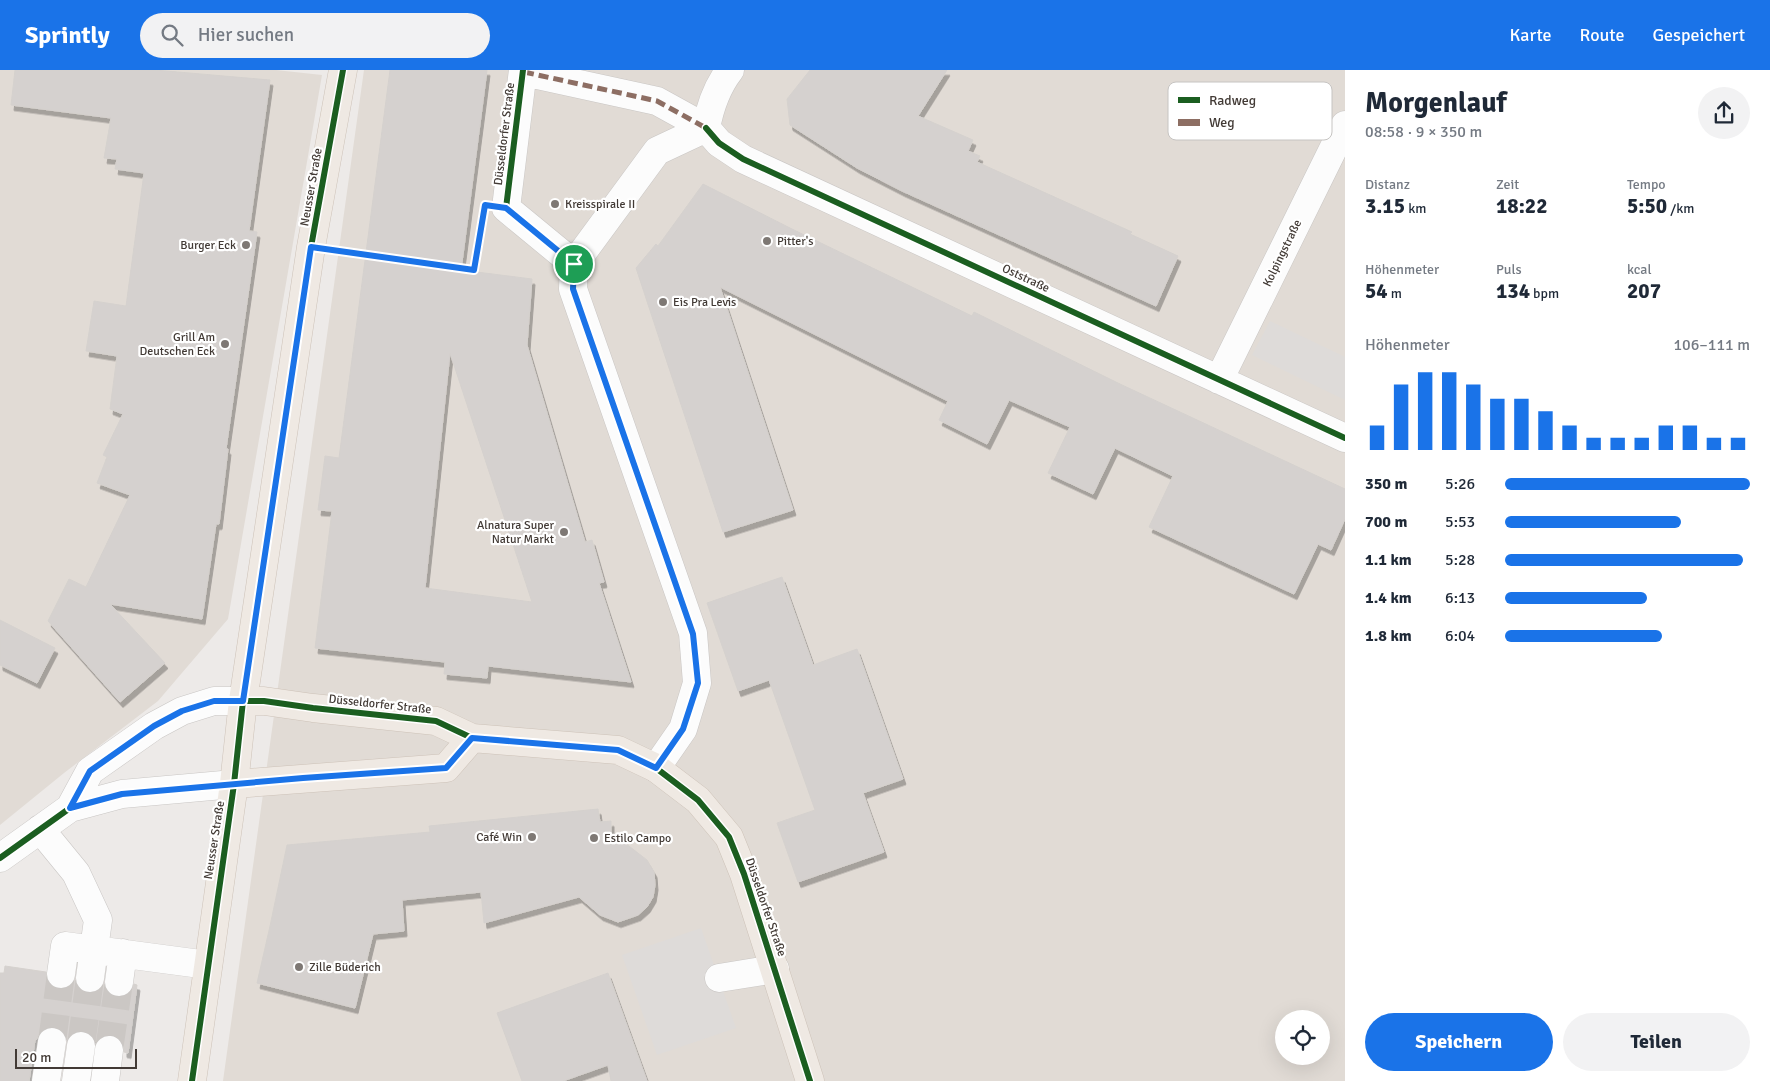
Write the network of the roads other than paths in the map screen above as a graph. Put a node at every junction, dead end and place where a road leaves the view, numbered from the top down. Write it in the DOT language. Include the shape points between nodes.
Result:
graph roads {
  1 [pos="343,70"];
  2 [pos="730,70"];
  3 [pos="524,71"];
  4 [pos="1345,125"];
  5 [pos="706,128"];
  6 [pos="574,264"];
  7 [pos="1219,380"];
  8 [pos="1345,438"];
  9 [pos="243,701"];
  10 [pos="472,738"];
  11 [pos="656,768"];
  12 [pos="234,784"];
  13 [pos="70,808"];
  14 [pos="40,829"];
  15 [pos="0,858"];
  16 [pos="94,950"];
  17 [pos="123,953"];
  18 [pos="208,965"];
  19 [pos="775,970"];
  20 [pos="61,974"];
  21 [pos="90,978"];
  22 [pos="719,978"];
  23 [pos="119,982"];
  24 [pos="52,1042"];
  25 [pos="81,1046"];
  26 [pos="110,1050"];
  27 [pos="46,1081"];
  28 [pos="76,1081"];
  29 [pos="105,1081"];
  30 [pos="192,1081"];
  31 [pos="810,1081"];
  1 -- 9 [label="main road, Neusser Straße" via="311,247"];
  2 -- 5 [label="street" via="721,81 710,107"];
  3 -- 5 [label="street, Düsseldorfer Straße" via="658,100"];
  3 -- 6 [label="street, Düsseldorfer Straße" via="506,208"];
  4 -- 7 [label="street, Kolpingstraße"];
  5 -- 6 [label="street" via="657,151"];
  5 -- 7 [label="street, Oststraße" via="719,143 743,160"];
  6 -- 11 [label="street" via="573,289 693,634 698,683 683,729"];
  7 -- 8 [label="street, Oststraße"];
  9 -- 10 [label="main road, Düsseldorfer Straße" via="264,700 436,721"];
  9 -- 12 [label="main road, Neusser Straße"];
  9 -- 13 [label="street" via="214,701 182,711 154,726 90,771"];
  10 -- 11 [label="main road, Düsseldorfer Straße" via="618,750"];
  10 -- 12 [label="main road" via="446,768"];
  11 -- 19 [label="main road, Düsseldorfer Straße" via="698,800 729,837"];
  12 -- 13 [label="street" via="122,794"];
  12 -- 18 [label="main road, Neusser Straße"];
  13 -- 14 [label="street"];
  14 -- 15 [label="street"];
  14 -- 16 [label="street" via="76,873 98,920"];
  16 -- 17 [label="street"];
  16 -- 20 [label="street" via="65,946"];
  16 -- 21 [label="street"];
  17 -- 18 [label="street"];
  17 -- 23 [label="street"];
  18 -- 30 [label="main road, Neusser Straße"];
  19 -- 22 [label="street"];
  19 -- 31 [label="main road, Düsseldorfer Straße"];
  24 -- 27 [label="street"];
  25 -- 28 [label="street"];
  26 -- 29 [label="street"];
}
